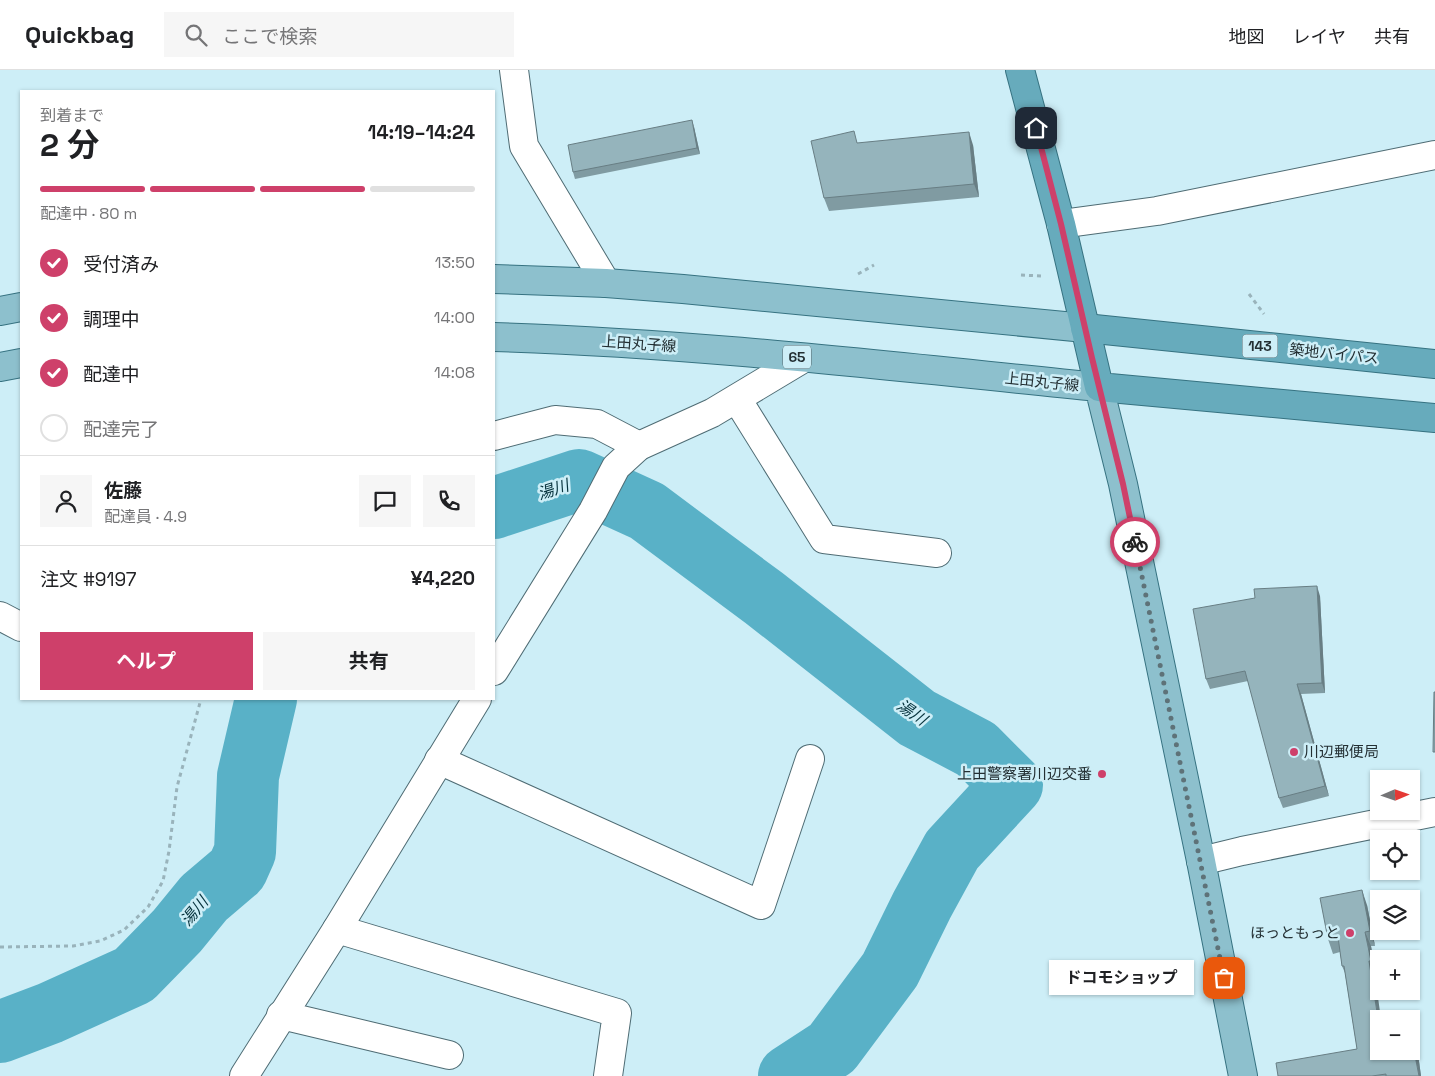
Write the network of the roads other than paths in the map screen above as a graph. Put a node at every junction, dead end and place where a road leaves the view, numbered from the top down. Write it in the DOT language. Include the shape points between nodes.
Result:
graph roads {
  1 [pos="514,70"];
  2 [pos="1020,70"];
  3 [pos="1435,155"];
  4 [pos="1061,224"];
  5 [pos="495,280"];
  6 [pos="606,283"];
  7 [pos="20,307"];
  8 [pos="0,311"];
  9 [pos="1085,328"];
  10 [pos="495,337"];
  11 [pos="804,358"];
  12 [pos="20,363"];
  13 [pos="1435,364"];
  14 [pos="0,367"];
  15 [pos="1099,387"];
  16 [pos="737,399"];
  17 [pos="1435,418"];
  18 [pos="495,436"];
  19 [pos="639,446"];
  20 [pos="936,553"];
  21 [pos="0,616"];
  22 [pos="20,626"];
  23 [pos="495,669"];
  24 [pos="476,700"];
  25 [pos="810,759"];
  26 [pos="439,760"];
  27 [pos="1435,812"];
  28 [pos="1201,861"];
  29 [pos="337,929"];
  30 [pos="281,1015"];
  31 [pos="448,1055"];
  32 [pos="244,1076"];
  33 [pos="608,1076"];
  34 [pos="1243,1076"];
  1 -- 6 [label="street" via="524,146"];
  2 -- 4 [label="highway"];
  3 -- 4 [label="street" via="1157,211"];
  4 -- 9 [label="highway"];
  5 -- 6 [label="main road"];
  6 -- 9 [label="main road"];
  7 -- 8 [label="main road"];
  9 -- 13 [label="highway, 築地バイパス / 143"];
  9 -- 15 [label="highway"];
  10 -- 11 [label="main road, 上田丸子線 / 65" via="639,344"];
  11 -- 15 [label="main road, 上田丸子線 / 65"];
  11 -- 16 [label="street"];
  12 -- 14 [label="main road"];
  15 -- 17 [label="highway"];
  15 -- 28 [label="main road, 上田丸子線" via="1123,484"];
  16 -- 19 [label="street"];
  16 -- 20 [label="street" via="824,540"];
  18 -- 19 [label="street" via="555,420 597,424"];
  19 -- 23 [label="street" via="616,466 593,511"];
  21 -- 22 [label="street"];
  24 -- 26 [label="street"];
  25 -- 26 [label="street" via="761,905"];
  26 -- 29 [label="street"];
  27 -- 28 [label="street"];
  28 -- 34 [label="main road, 上田丸子線"];
  29 -- 30 [label="street"];
  29 -- 33 [label="street" via="617,1013"];
  30 -- 31 [label="street"];
  30 -- 32 [label="street"];
}
